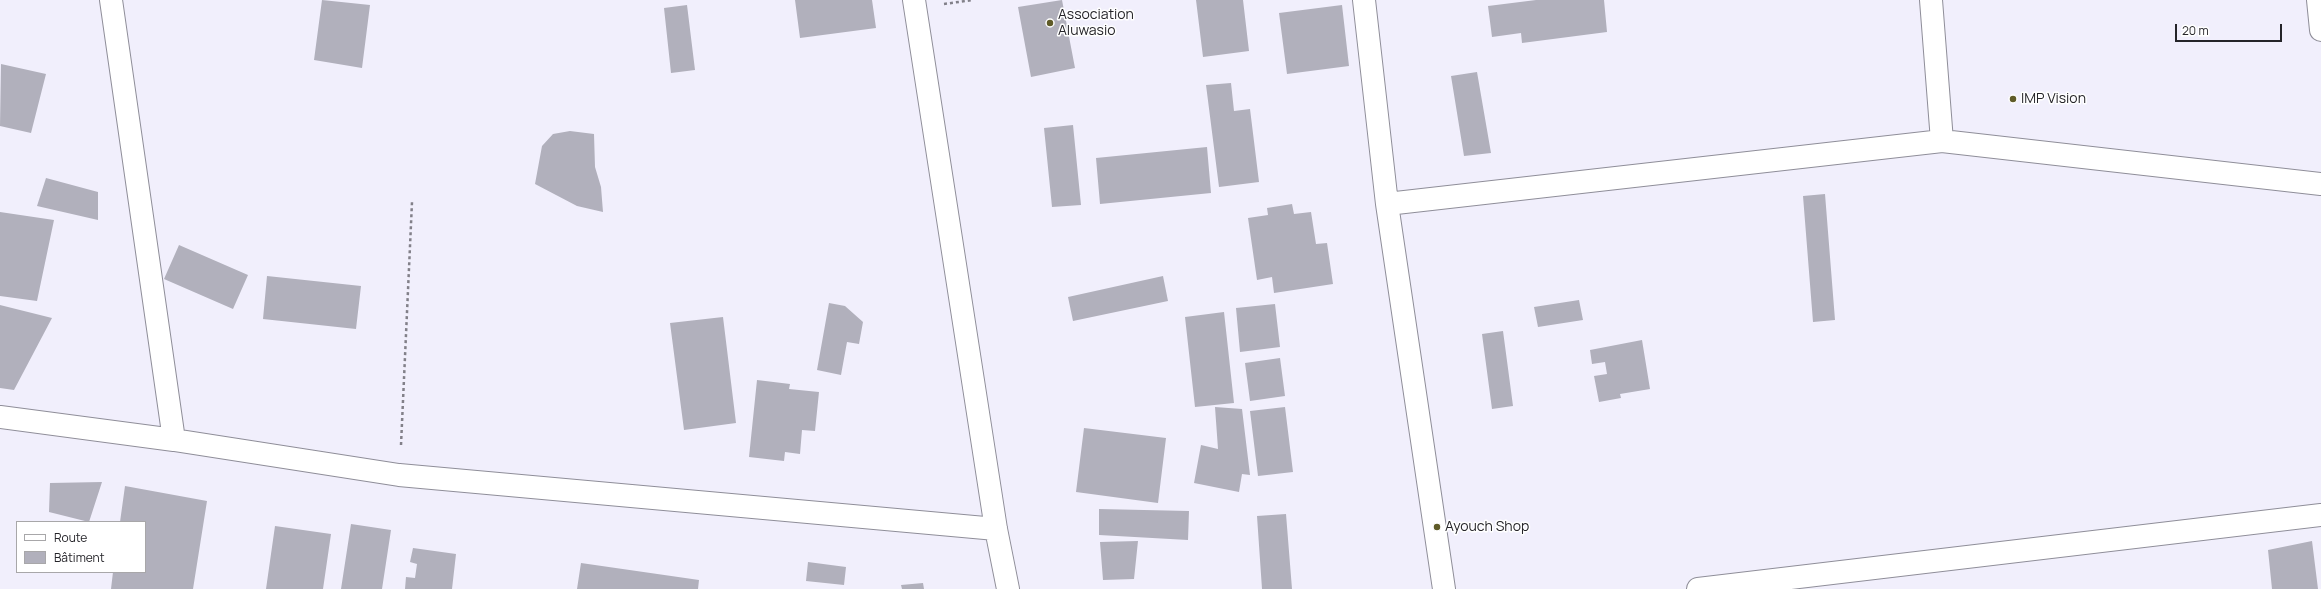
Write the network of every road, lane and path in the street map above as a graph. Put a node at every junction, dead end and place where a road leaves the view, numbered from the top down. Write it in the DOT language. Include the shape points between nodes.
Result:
graph roads {
  1 [pos="111,0"];
  2 [pos="914,0"];
  3 [pos="1364,0"];
  4 [pos="1931,0"];
  5 [pos="2318,0"];
  6 [pos="2321,30"];
  7 [pos="1942,141"];
  8 [pos="2321,184"];
  9 [pos="412,202"];
  10 [pos="1387,204"];
  11 [pos="0,417"];
  12 [pos="174,440"];
  13 [pos="399,475"];
  14 [pos="2321,515"];
  15 [pos="996,529"];
  16 [pos="1008,589"];
  17 [pos="1444,589"];
  18 [pos="1698,589"];
  1 -- 12 [label="street"];
  2 -- 15 [label="street"];
  3 -- 10 [label="street"];
  4 -- 7 [label="street"];
  5 -- 6 [label="street"];
  7 -- 8 [label="street"];
  7 -- 10 [label="street"];
  9 -- 13 [label="path"];
  10 -- 17 [label="street"];
  11 -- 12 [label="street"];
  12 -- 13 [label="street"];
  13 -- 15 [label="street"];
  14 -- 18 [label="street"];
  15 -- 16 [label="street"];
}
